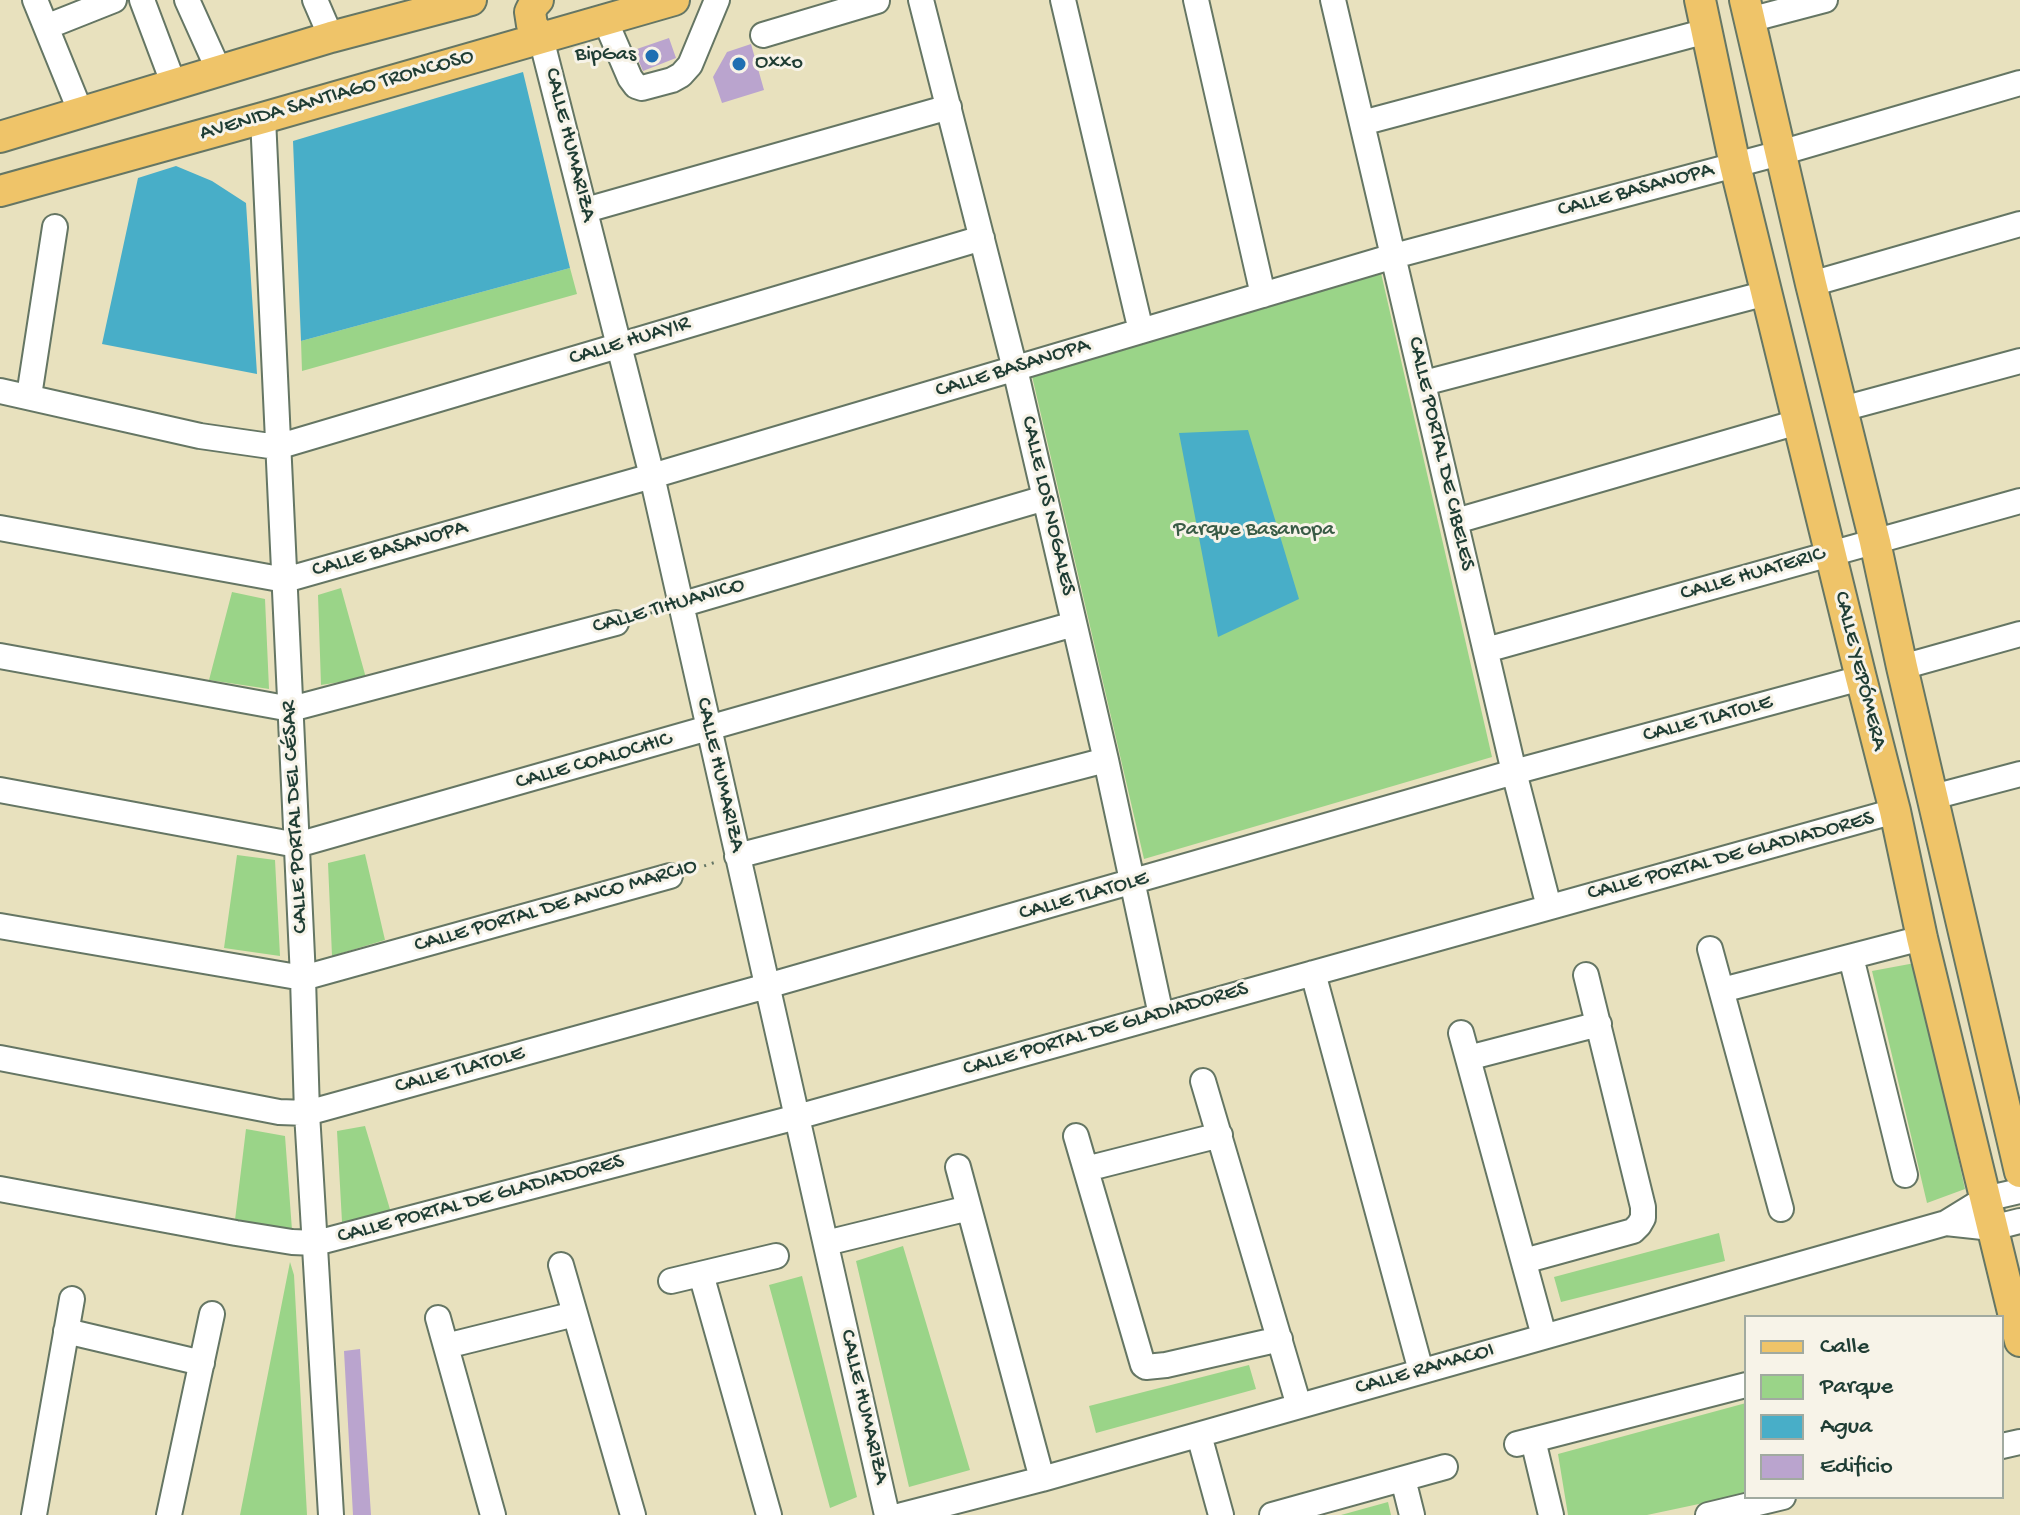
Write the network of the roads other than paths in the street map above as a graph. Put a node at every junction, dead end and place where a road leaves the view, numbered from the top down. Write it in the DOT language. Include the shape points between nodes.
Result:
graph roads {
  1 [pos="35,0"];
  2 [pos="114,0"];
  3 [pos="142,0"];
  4 [pos="187,0"];
  5 [pos="315,0"];
  6 [pos="538,0"];
  7 [pos="674,0"];
  8 [pos="717,0"];
  9 [pos="921,0"];
  10 [pos="1063,0"];
  11 [pos="1196,0"];
  12 [pos="1333,0"];
  13 [pos="1700,0"];
  14 [pos="1825,0"];
  15 [pos="877,1"];
  16 [pos="458,2"];
  17 [pos="819,9"];
  18 [pos="1747,10"];
  19 [pos="605,20"];
  20 [pos="46,27"];
  21 [pos="1707,31"];
  22 [pos="763,35"];
  23 [pos="331,37"];
  24 [pos="541,38"];
  25 [pos="219,71"];
  26 [pos="2020,83"];
  27 [pos="174,85"];
  28 [pos="949,107"];
  29 [pos="81,113"];
  30 [pos="263,118"];
  31 [pos="1362,123"];
  32 [pos="0,137"];
  33 [pos="1780,153"];
  34 [pos="1735,165"];
  35 [pos="0,191"];
  36 [pos="586,210"];
  37 [pos="2020,224"];
  38 [pos="55,227"];
  39 [pos="982,238"];
  40 [pos="1394,256"];
  41 [pos="1811,284"];
  42 [pos="1767,293"];
  43 [pos="1263,295"];
  44 [pos="1141,331"];
  45 [pos="619,345"];
  46 [pos="2020,361"];
  47 [pos="1015,369"];
  48 [pos="1424,383"];
  49 [pos="0,391"];
  50 [pos="29,396"];
  51 [pos="1842,409"];
  52 [pos="1798,422"];
  53 [pos="277,447"];
  54 [pos="652,476"];
  55 [pos="1045,498"];
  56 [pos="2020,501"];
  57 [pos="1456,521"];
  58 [pos="0,530"];
  59 [pos="1875,542"];
  60 [pos="1830,554"];
  61 [pos="285,580"];
  62 [pos="680,605"];
  63 [pos="616,623"];
  64 [pos="1074,624"];
  65 [pos="2020,634"];
  66 [pos="1486,650"];
  67 [pos="0,656"];
  68 [pos="1902,667"];
  69 [pos="1861,678"];
  70 [pos="291,709"];
  71 [pos="709,729"];
  72 [pos="1106,760"];
  73 [pos="1514,772"];
  74 [pos="2020,774"];
  75 [pos="0,790"];
  76 [pos="1933,797"];
  77 [pos="1895,811"];
  78 [pos="297,845"];
  79 [pos="737,856"];
  80 [pos="670,876"];
  81 [pos="1132,883"];
  82 [pos="1549,907"];
  83 [pos="0,926"];
  84 [pos="1922,938"];
  85 [pos="1710,949"];
  86 [pos="1851,957"];
  87 [pos="1313,973"];
  88 [pos="1586,975"];
  89 [pos="303,978"];
  90 [pos="767,986"];
  91 [pos="1722,990"];
  92 [pos="1161,1015"];
  93 [pos="1599,1024"];
  94 [pos="1461,1033"];
  95 [pos="0,1058"];
  96 [pos="1468,1058"];
  97 [pos="1203,1081"];
  98 [pos="307,1113"];
  99 [pos="797,1117"];
  100 [pos="1220,1135"];
  101 [pos="1076,1136"];
  102 [pos="958,1167"];
  103 [pos="1086,1169"];
  104 [pos="2020,1172"];
  105 [pos="1905,1175"];
  106 [pos="0,1189"];
  107 [pos="2020,1191"];
  108 [pos="969,1208"];
  109 [pos="1781,1209"];
  110 [pos="1999,1216"];
  111 [pos="316,1243"];
  112 [pos="826,1243"];
  113 [pos="776,1256"];
  114 [pos="1524,1261"];
  115 [pos="561,1265"];
  116 [pos="701,1274"];
  117 [pos="671,1281"];
  118 [pos="72,1299"];
  119 [pos="212,1314"];
  120 [pos="575,1314"];
  121 [pos="438,1318"];
  122 [pos="66,1331"];
  123 [pos="1544,1336"];
  124 [pos="1280,1339"];
  125 [pos="2020,1341"];
  126 [pos="446,1346"];
  127 [pos="202,1363"];
  128 [pos="1421,1371"];
  129 [pos="1744,1386"];
  130 [pos="1299,1406"];
  131 [pos="1199,1435"];
  132 [pos="1445,1467"];
  133 [pos="1042,1479"];
  134 [pos="1403,1479"];
  135 [pos="1775,1499"];
  136 [pos="630,1514"];
  137 [pos="34,1515"];
  138 [pos="169,1515"];
  139 [pos="331,1515"];
  140 [pos="493,1515"];
  141 [pos="769,1515"];
  142 [pos="887,1515"];
  143 [pos="902,1515"];
  144 [pos="1221,1515"];
  145 [pos="1272,1515"];
  146 [pos="1412,1515"];
  147 [pos="1551,1515"];
  148 [pos="1708,1515"];
  1 -- 20 [label="street"];
  2 -- 20 [label="street"];
  3 -- 27 [label="street"];
  4 -- 25 [label="street"];
  5 -- 23 [label="street"];
  6 -- 24 [label="main road" via="530,12"];
  7 -- 19 [label="main road, AVENIDA SANTIAGO TRONCOSO"];
  8 -- 19 [label="street" via="690,65 672,80 642,88 630,78"];
  9 -- 28 [label="street, CALLE LOS NOGALES"];
  10 -- 44 [label="street"];
  11 -- 43 [label="street"];
  12 -- 31 [label="street, CALLE PORTAL DE CIBELES"];
  13 -- 21 [label="main road, CALLE YEPÓMERA"];
  14 -- 18 [label="street"];
  15 -- 17 [label="street"];
  16 -- 23 [label="main road"];
  17 -- 22 [label="street"];
  18 -- 33 [label="main road, CALLE YEPÓMERA"];
  19 -- 24 [label="main road, AVENIDA SANTIAGO TRONCOSO"];
  20 -- 29 [label="street"];
  21 -- 31 [label="street"];
  21 -- 34 [label="main road, CALLE YEPÓMERA"];
  23 -- 25 [label="main road"];
  24 -- 30 [label="main road, AVENIDA SANTIAGO TRONCOSO"];
  24 -- 36 [label="street, CALLE HUMARIZA"];
  25 -- 27 [label="main road"];
  26 -- 33 [label="street, CALLE BASANOPA"];
  27 -- 29 [label="main road"];
  28 -- 36 [label="street"];
  28 -- 39 [label="street, CALLE LOS NOGALES"];
  29 -- 32 [label="main road"];
  30 -- 35 [label="main road, AVENIDA SANTIAGO TRONCOSO"];
  30 -- 53 [label="street, CALLE PORTAL DEL CÉSAR"];
  31 -- 40 [label="street, CALLE PORTAL DE CIBELES"];
  33 -- 34 [label="street, CALLE BASANOPA"];
  33 -- 41 [label="main road, CALLE YEPÓMERA"];
  34 -- 40 [label="street, CALLE BASANOPA"];
  34 -- 42 [label="main road, CALLE YEPÓMERA"];
  36 -- 45 [label="street, CALLE HUMARIZA"];
  37 -- 41 [label="street"];
  38 -- 50 [label="street"];
  39 -- 45 [label="street, CALLE HUAYIR"];
  39 -- 47 [label="street, CALLE LOS NOGALES"];
  40 -- 43 [label="street, CALLE BASANOPA"];
  40 -- 48 [label="street, CALLE PORTAL DE CIBELES"];
  41 -- 51 [label="main road, CALLE YEPÓMERA"];
  42 -- 48 [label="street"];
  42 -- 52 [label="main road, CALLE YEPÓMERA"];
  43 -- 44 [label="street, CALLE BASANOPA"];
  44 -- 47 [label="street, CALLE BASANOPA"];
  45 -- 53 [label="street, CALLE HUAYIR"];
  45 -- 54 [label="street, CALLE HUMARIZA"];
  46 -- 51 [label="street"];
  47 -- 54 [label="street, CALLE BASANOPA"];
  47 -- 55 [label="street, CALLE LOS NOGALES"];
  48 -- 57 [label="street, CALLE PORTAL DE CIBELES"];
  49 -- 50 [label="street"];
  50 -- 53 [label="street" via="200,436"];
  51 -- 59 [label="main road, CALLE YEPÓMERA"];
  52 -- 57 [label="street"];
  52 -- 60 [label="main road, CALLE YEPÓMERA"];
  53 -- 61 [label="street, CALLE PORTAL DEL CÉSAR"];
  54 -- 61 [label="street, CALLE BASANOPA"];
  54 -- 62 [label="street, CALLE HUMARIZA"];
  55 -- 62 [label="street, CALLE TIHUANICO"];
  55 -- 64 [label="street, CALLE LOS NOGALES"];
  56 -- 59 [label="street, CALLE HUATERIC"];
  57 -- 66 [label="street, CALLE PORTAL DE CIBELES"];
  58 -- 61 [label="street, CALLE BASANOPA"];
  59 -- 60 [label="street, CALLE HUATERIC"];
  59 -- 68 [label="main road, CALLE YEPÓMERA"];
  60 -- 66 [label="street, CALLE HUATERIC"];
  60 -- 69 [label="main road, CALLE YEPÓMERA"];
  61 -- 70 [label="street, CALLE PORTAL DEL CÉSAR"];
  62 -- 71 [label="street, CALLE HUMARIZA"];
  63 -- 70 [label="street, CALLE TIHUANICO"];
  64 -- 71 [label="street, CALLE COALOCHIC"];
  64 -- 72 [label="street, CALLE LOS NOGALES"];
  65 -- 68 [label="street"];
  66 -- 73 [label="street, CALLE PORTAL DE CIBELES"];
  67 -- 70 [label="street"];
  68 -- 76 [label="main road, CALLE YEPÓMERA"];
  69 -- 73 [label="street, CALLE TLATOLE"];
  69 -- 77 [label="main road, CALLE YEPÓMERA"];
  70 -- 78 [label="street, CALLE PORTAL DEL CÉSAR"];
  71 -- 78 [label="street, CALLE COALOCHIC"];
  71 -- 79 [label="street, CALLE HUMARIZA"];
  72 -- 79 [label="street"];
  72 -- 81 [label="street, CALLE LOS NOGALES"];
  73 -- 81 [label="street, CALLE TLATOLE"];
  73 -- 82 [label="street, CALLE PORTAL DE CIBELES"];
  74 -- 76 [label="street"];
  75 -- 78 [label="street"];
  76 -- 104 [label="main road, CALLE YEPÓMERA"];
  77 -- 82 [label="street, CALLE PORTAL DE GLADIADORES"];
  77 -- 84 [label="main road, CALLE YEPÓMERA"];
  78 -- 89 [label="street, CALLE PORTAL DEL CÉSAR"];
  79 -- 90 [label="street, CALLE HUMARIZA"];
  80 -- 89 [label="street, CALLE PORTAL DE ANCO MARCIO"];
  81 -- 90 [label="street, CALLE TLATOLE"];
  81 -- 92 [label="street, CALLE LOS NOGALES"];
  82 -- 87 [label="street, CALLE PORTAL DE GLADIADORES"];
  83 -- 89 [label="street, CALLE PORTAL DE ANCO MARCIO"];
  84 -- 86 [label="street"];
  84 -- 110 [label="main road, CALLE YEPÓMERA"];
  85 -- 91 [label="street"];
  86 -- 91 [label="street"];
  86 -- 105 [label="street"];
  87 -- 92 [label="street, CALLE PORTAL DE GLADIADORES"];
  87 -- 128 [label="street"];
  88 -- 93 [label="street"];
  89 -- 98 [label="street, CALLE PORTAL DEL CÉSAR"];
  90 -- 98 [label="street, CALLE TLATOLE"];
  90 -- 99 [label="street, CALLE HUMARIZA"];
  91 -- 109 [label="street"];
  92 -- 99 [label="street, CALLE PORTAL DE GLADIADORES"];
  93 -- 96 [label="street"];
  93 -- 114 [label="street" via="1643,1218 1633,1231"];
  94 -- 96 [label="street"];
  95 -- 98 [label="street"];
  96 -- 114 [label="street"];
  97 -- 100 [label="street"];
  98 -- 111 [label="street, CALLE PORTAL DEL CÉSAR"];
  99 -- 111 [label="street, CALLE PORTAL DE GLADIADORES"];
  99 -- 112 [label="street, CALLE HUMARIZA"];
  100 -- 103 [label="street"];
  100 -- 124 [label="street"];
  101 -- 103 [label="street"];
  102 -- 108 [label="street"];
  103 -- 124 [label="street" via="1143,1365 1166,1365"];
  106 -- 111 [label="street, CALLE PORTAL DE GLADIADORES"];
  107 -- 110 [label="street, CALLE RAMACOI"];
  108 -- 112 [label="street"];
  108 -- 133 [label="street"];
  110 -- 123 [label="street, CALLE RAMACOI" via="1946,1223"];
  110 -- 125 [label="main road, CALLE YEPÓMERA"];
  111 -- 139 [label="street, CALLE PORTAL DEL CÉSAR"];
  112 -- 142 [label="street, CALLE HUMARIZA"];
  113 -- 116 [label="street"];
  114 -- 123 [label="street"];
  115 -- 120 [label="street"];
  116 -- 117 [label="street"];
  116 -- 141 [label="street"];
  118 -- 122 [label="street"];
  119 -- 127 [label="street"];
  120 -- 126 [label="street"];
  120 -- 136 [label="street"];
  121 -- 126 [label="street"];
  122 -- 127 [label="street"];
  122 -- 137 [label="street"];
  123 -- 128 [label="street, CALLE RAMACOI"];
  124 -- 130 [label="street"];
  126 -- 140 [label="street"];
  127 -- 138 [label="street"];
  128 -- 130 [label="street, CALLE RAMACOI"];
  129 -- 147 [label="street" via="1525,1442"];
  130 -- 131 [label="street, CALLE RAMACOI"];
  131 -- 133 [label="street, CALLE RAMACOI"];
  131 -- 144 [label="street"];
  132 -- 134 [label="street"];
  133 -- 143 [label="street, CALLE RAMACOI"];
  134 -- 145 [label="street"];
  134 -- 146 [label="street"];
  135 -- 148 [label="street"];
}
